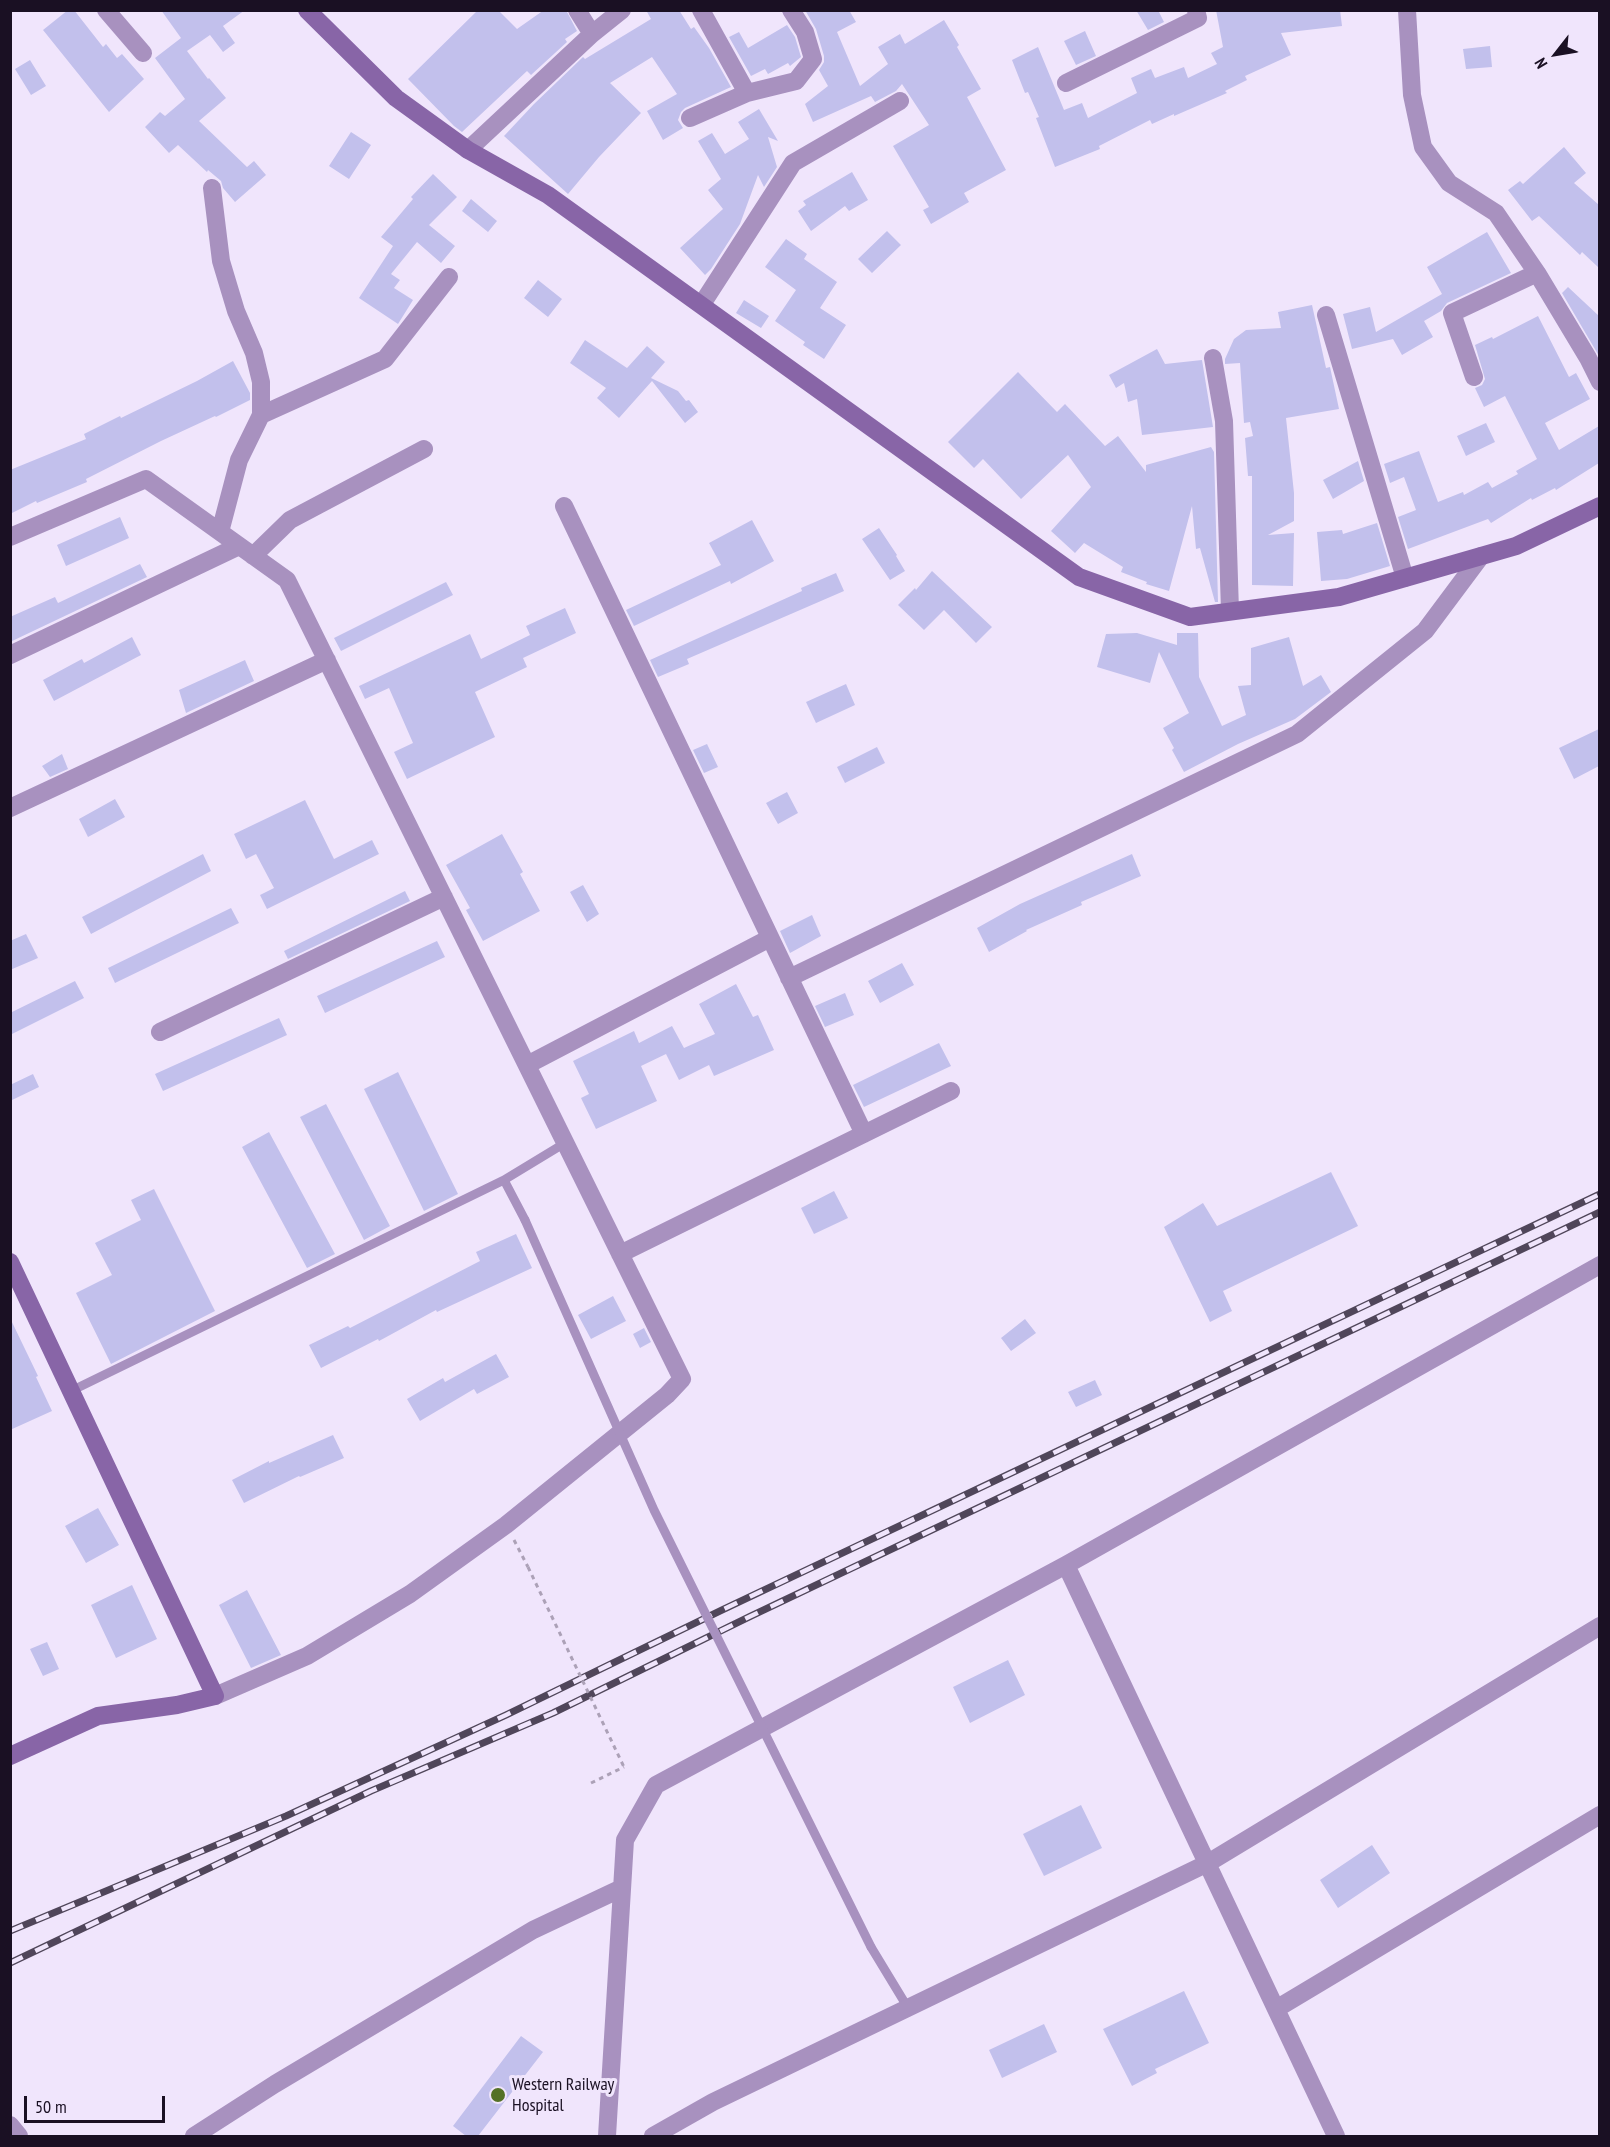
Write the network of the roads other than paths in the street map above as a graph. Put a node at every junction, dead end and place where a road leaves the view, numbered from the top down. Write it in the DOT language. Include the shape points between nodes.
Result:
graph roads {
  1 [pos="106,10"];
  2 [pos="307,10"];
  3 [pos="577,10"];
  4 [pos="622,10"];
  5 [pos="701,10"];
  6 [pos="791,10"];
  7 [pos="1196,10"];
  8 [pos="1407,10"];
  9 [pos="592,34"];
  10 [pos="143,53"];
  11 [pos="1066,83"];
  12 [pos="747,93"];
  13 [pos="900,100"];
  14 [pos="690,118"];
  15 [pos="468,150"];
  16 [pos="212,188"];
  17 [pos="1537,273"];
  18 [pos="449,278"];
  19 [pos="702,304"];
  20 [pos="1326,315"];
  21 [pos="1213,358"];
  22 [pos="1474,377"];
  23 [pos="1599,382"];
  24 [pos="261,415"];
  25 [pos="424,449"];
  26 [pos="564,506"];
  27 [pos="1599,506"];
  28 [pos="220,532"];
  29 [pos="10,537"];
  30 [pos="246,551"];
  31 [pos="1481,556"];
  32 [pos="1405,578"];
  33 [pos="1230,611"];
  34 [pos="10,654"];
  35 [pos="327,660"];
  36 [pos="10,808"];
  37 [pos="444,897"];
  38 [pos="770,938"];
  39 [pos="789,978"];
  40 [pos="160,1032"];
  41 [pos="527,1065"];
  42 [pos="951,1091"];
  43 [pos="864,1134"];
  44 [pos="565,1143"];
  45 [pos="504,1180"];
  46 [pos="620,1254"];
  47 [pos="10,1262"];
  48 [pos="1599,1265"];
  49 [pos="71,1390"];
  50 [pos="1066,1565"];
  51 [pos="1599,1626"];
  52 [pos="215,1696"];
  53 [pos="10,1756"];
  54 [pos="1599,1815"];
  55 [pos="1208,1863"];
  56 [pos="622,1888"];
  57 [pos="908,2008"];
  58 [pos="1276,2009"];
  59 [pos="10,2125"];
  60 [pos="19,2136"];
  61 [pos="194,2136"];
  62 [pos="608,2136"];
  63 [pos="653,2136"];
  64 [pos="1336,2136"];
  1 -- 10 [label="street"];
  2 -- 15 [label="street" via="396,98"];
  3 -- 9 [label="street"];
  4 -- 9 [label="street"];
  5 -- 12 [label="street"];
  6 -- 12 [label="street" via="805,32 813,59 796,81"];
  7 -- 11 [label="street" via="1198,18"];
  8 -- 17 [label="street" via="1412,95 1424,147 1449,183 1496,213"];
  9 -- 15 [label="street"];
  12 -- 14 [label="street"];
  13 -- 19 [label="street" via="793,163"];
  15 -- 19 [label="street" via="548,195"];
  16 -- 24 [label="street" via="221,261 261,382"];
  17 -- 22 [label="street" via="1452,313"];
  17 -- 23 [label="street"];
  18 -- 24 [label="street" via="385,359"];
  19 -- 33 [label="street" via="1079,577 1190,617"];
  20 -- 32 [label="street"];
  21 -- 33 [label="street" via="1224,421"];
  24 -- 28 [label="street" via="239,460"];
  25 -- 30 [label="street" via="290,520"];
  26 -- 38 [label="street"];
  27 -- 31 [label="street" via="1516,546"];
  28 -- 29 [label="street" via="146,479"];
  28 -- 30 [label="street"];
  30 -- 34 [label="street"];
  30 -- 35 [label="street" via="287,580"];
  31 -- 32 [label="street"];
  31 -- 39 [label="street" via="1425,631 1297,734"];
  32 -- 33 [label="street" via="1339,597"];
  35 -- 36 [label="street"];
  35 -- 37 [label="street"];
  37 -- 40 [label="street"];
  37 -- 41 [label="street"];
  38 -- 39 [label="street"];
  38 -- 41 [label="street"];
  39 -- 43 [label="street"];
  41 -- 44 [label="street"];
  42 -- 43 [label="street"];
  43 -- 46 [label="street"];
  44 -- 45 [label="lane"];
  44 -- 46 [label="street"];
  45 -- 49 [label="lane"];
  45 -- 57 [label="lane, bridge" via="654,1510 871,1947"];
  46 -- 52 [label="street" via="682,1379 507,1525 410,1594 307,1656"];
  47 -- 49 [label="street"];
  48 -- 50 [label="street"];
  49 -- 52 [label="street"];
  50 -- 55 [label="street"];
  50 -- 56 [label="street" via="656,1785 625,1840"];
  51 -- 55 [label="street"];
  52 -- 53 [label="street" via="98,1716"];
  54 -- 58 [label="street"];
  55 -- 57 [label="street"];
  55 -- 58 [label="street"];
  56 -- 61 [label="street" via="533,1930"];
  56 -- 62 [label="street"];
  57 -- 63 [label="street" via="713,2102"];
  58 -- 64 [label="street"];
  59 -- 60 [label="street"];
}
